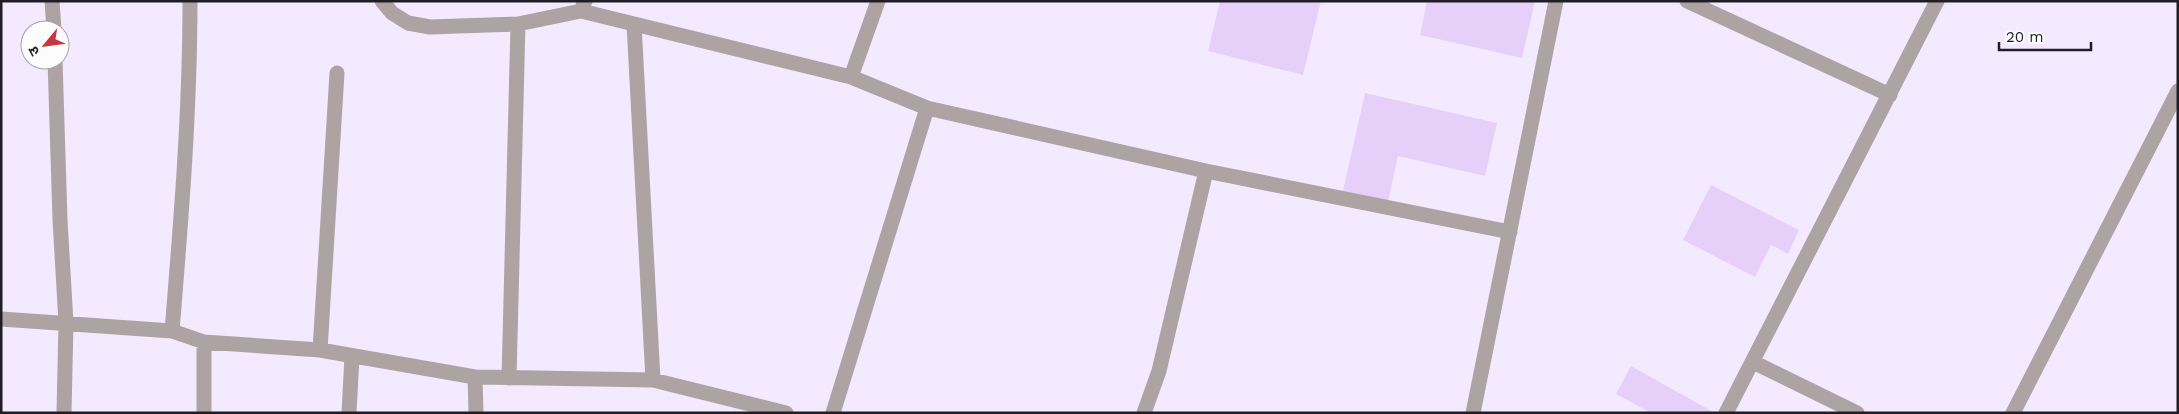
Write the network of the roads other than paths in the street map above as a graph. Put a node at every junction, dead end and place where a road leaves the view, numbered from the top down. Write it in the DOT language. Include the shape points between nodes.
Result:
graph roads {
  1 [pos="52,1"];
  2 [pos="190,1"];
  3 [pos="382,1"];
  4 [pos="878,1"];
  5 [pos="1556,1"];
  6 [pos="1687,1"];
  7 [pos="1937,1"];
  8 [pos="583,6"];
  9 [pos="53,20"];
  10 [pos="518,24"];
  11 [pos="634,24"];
  12 [pos="56,70"];
  13 [pos="337,73"];
  14 [pos="851,77"];
  15 [pos="2178,91"];
  16 [pos="1890,94"];
  17 [pos="927,108"];
  18 [pos="1206,171"];
  19 [pos="1510,232"];
  20 [pos="1,319"];
  21 [pos="66,323"];
  22 [pos="172,331"];
  23 [pos="204,342"];
  24 [pos="320,350"];
  25 [pos="352,356"];
  26 [pos="1753,362"];
  27 [pos="475,377"];
  28 [pos="509,378"];
  29 [pos="653,380"];
  30 [pos="64,413"];
  31 [pos="204,413"];
  32 [pos="349,413"];
  33 [pos="476,413"];
  34 [pos="786,413"];
  35 [pos="833,413"];
  36 [pos="1144,413"];
  37 [pos="1473,413"];
  38 [pos="1726,413"];
  39 [pos="1857,413"];
  40 [pos="2013,413"];
  1 -- 9 [label="street"];
  2 -- 22 [label="street" via="187,132"];
  3 -- 10 [label="street" via="392,13 408,23 430,27"];
  4 -- 14 [label="street"];
  5 -- 19 [label="street"];
  6 -- 16 [label="street"];
  7 -- 16 [label="street"];
  8 -- 10 [label="street"];
  8 -- 11 [label="street"];
  10 -- 28 [label="street"];
  11 -- 14 [label="street"];
  11 -- 29 [label="street"];
  12 -- 21 [label="street"];
  13 -- 24 [label="street"];
  14 -- 17 [label="street"];
  15 -- 40 [label="street"];
  16 -- 26 [label="street"];
  17 -- 18 [label="street"];
  17 -- 35 [label="street"];
  18 -- 19 [label="street"];
  18 -- 36 [label="street" via="1159,371"];
  19 -- 37 [label="street"];
  20 -- 21 [label="street"];
  21 -- 22 [label="street"];
  21 -- 30 [label="street"];
  22 -- 23 [label="street"];
  23 -- 24 [label="street"];
  23 -- 31 [label="street"];
  24 -- 25 [label="street"];
  25 -- 27 [label="street"];
  25 -- 32 [label="street"];
  26 -- 38 [label="street"];
  26 -- 39 [label="street"];
  27 -- 28 [label="street"];
  27 -- 33 [label="street"];
  28 -- 29 [label="street"];
  29 -- 34 [label="street"];
}
